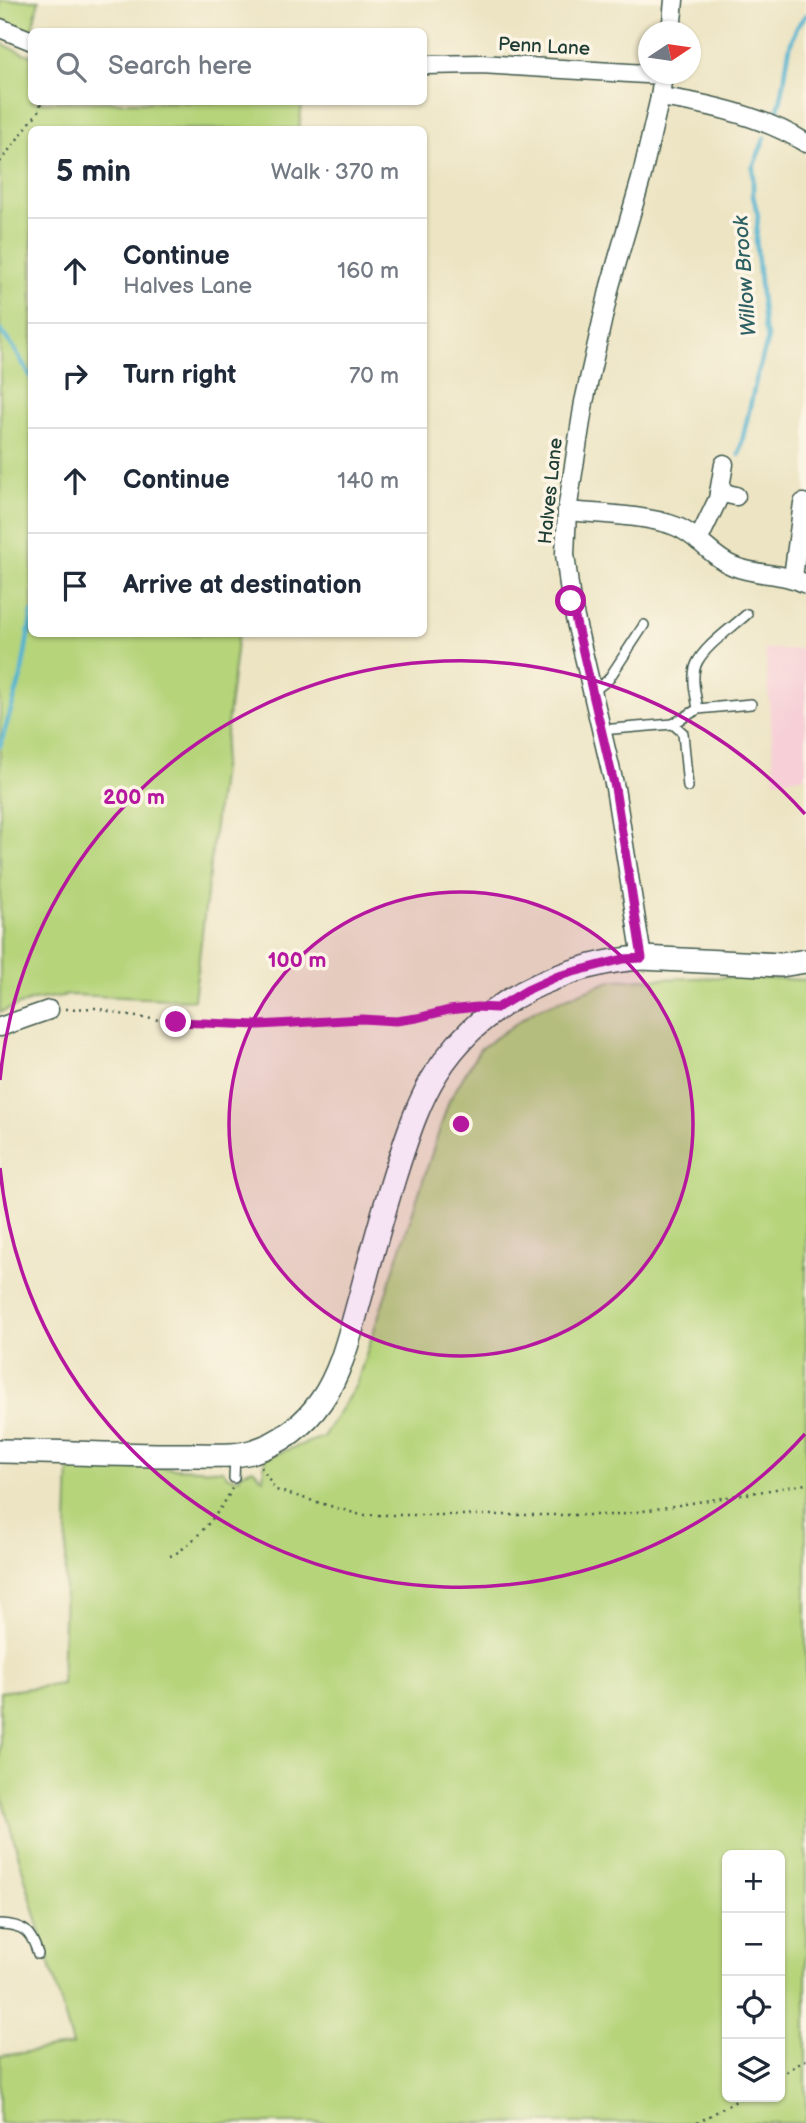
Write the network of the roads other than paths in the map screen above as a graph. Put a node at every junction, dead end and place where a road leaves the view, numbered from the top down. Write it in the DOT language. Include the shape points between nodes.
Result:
graph roads {
  1 [pos="674,0"];
  2 [pos="672,21"];
  3 [pos="0,28"];
  4 [pos="28,39"];
  5 [pos="427,65"];
  6 [pos="638,73"];
  7 [pos="662,84"];
  8 [pos="660,97"];
  9 [pos="806,143"];
  10 [pos="724,464"];
  11 [pos="803,503"];
  12 [pos="567,511"];
  13 [pos="803,533"];
  14 [pos="698,541"];
  15 [pos="800,581"];
  16 [pos="747,614"];
  17 [pos="644,625"];
  18 [pos="592,692"];
  19 [pos="751,704"];
  20 [pos="698,709"];
  21 [pos="673,724"];
  22 [pos="601,730"];
  23 [pos="688,787"];
  24 [pos="642,958"];
  25 [pos="806,961"];
  26 [pos="49,1010"];
  27 [pos="0,1027"];
  28 [pos="0,1451"];
  29 [pos="244,1453"];
  30 [pos="234,1478"];
  31 [pos="0,1924"];
  32 [pos="38,1954"];
  1 -- 2 [label="street"];
  3 -- 4 [label="street"];
  5 -- 6 [label="street, Penn Lane"];
  7 -- 8 [label="street, Halves Lane"];
  8 -- 9 [label="street" via="742,114"];
  8 -- 12 [label="street, Halves Lane" via="610,286 584,402"];
  10 -- 14 [label="street" via="728,494"];
  11 -- 13 [label="street"];
  12 -- 14 [label="street" via="675,526"];
  12 -- 18 [label="street, Halves Lane" via="565,554 571,601"];
  13 -- 15 [label="street"];
  14 -- 15 [label="street" via="732,566"];
  16 -- 20 [label="lane" via="696,665"];
  17 -- 18 [label="lane" via="608,680"];
  18 -- 22 [label="street, Halves Lane"];
  19 -- 20 [label="lane"];
  20 -- 21 [label="lane"];
  21 -- 22 [label="lane"];
  21 -- 23 [label="lane" via="684,733"];
  22 -- 24 [label="street, Halves Lane" via="615,788"];
  24 -- 25 [label="street" via="781,965"];
  24 -- 29 [label="street" via="596,965 527,990 473,1027 436,1073 406,1141 342,1360 331,1383 298,1427"];
  26 -- 27 [label="street"];
  28 -- 29 [label="street"];
  29 -- 30 [label="lane"];
  31 -- 32 [label="lane" via="15,1924 29,1933"];
}
